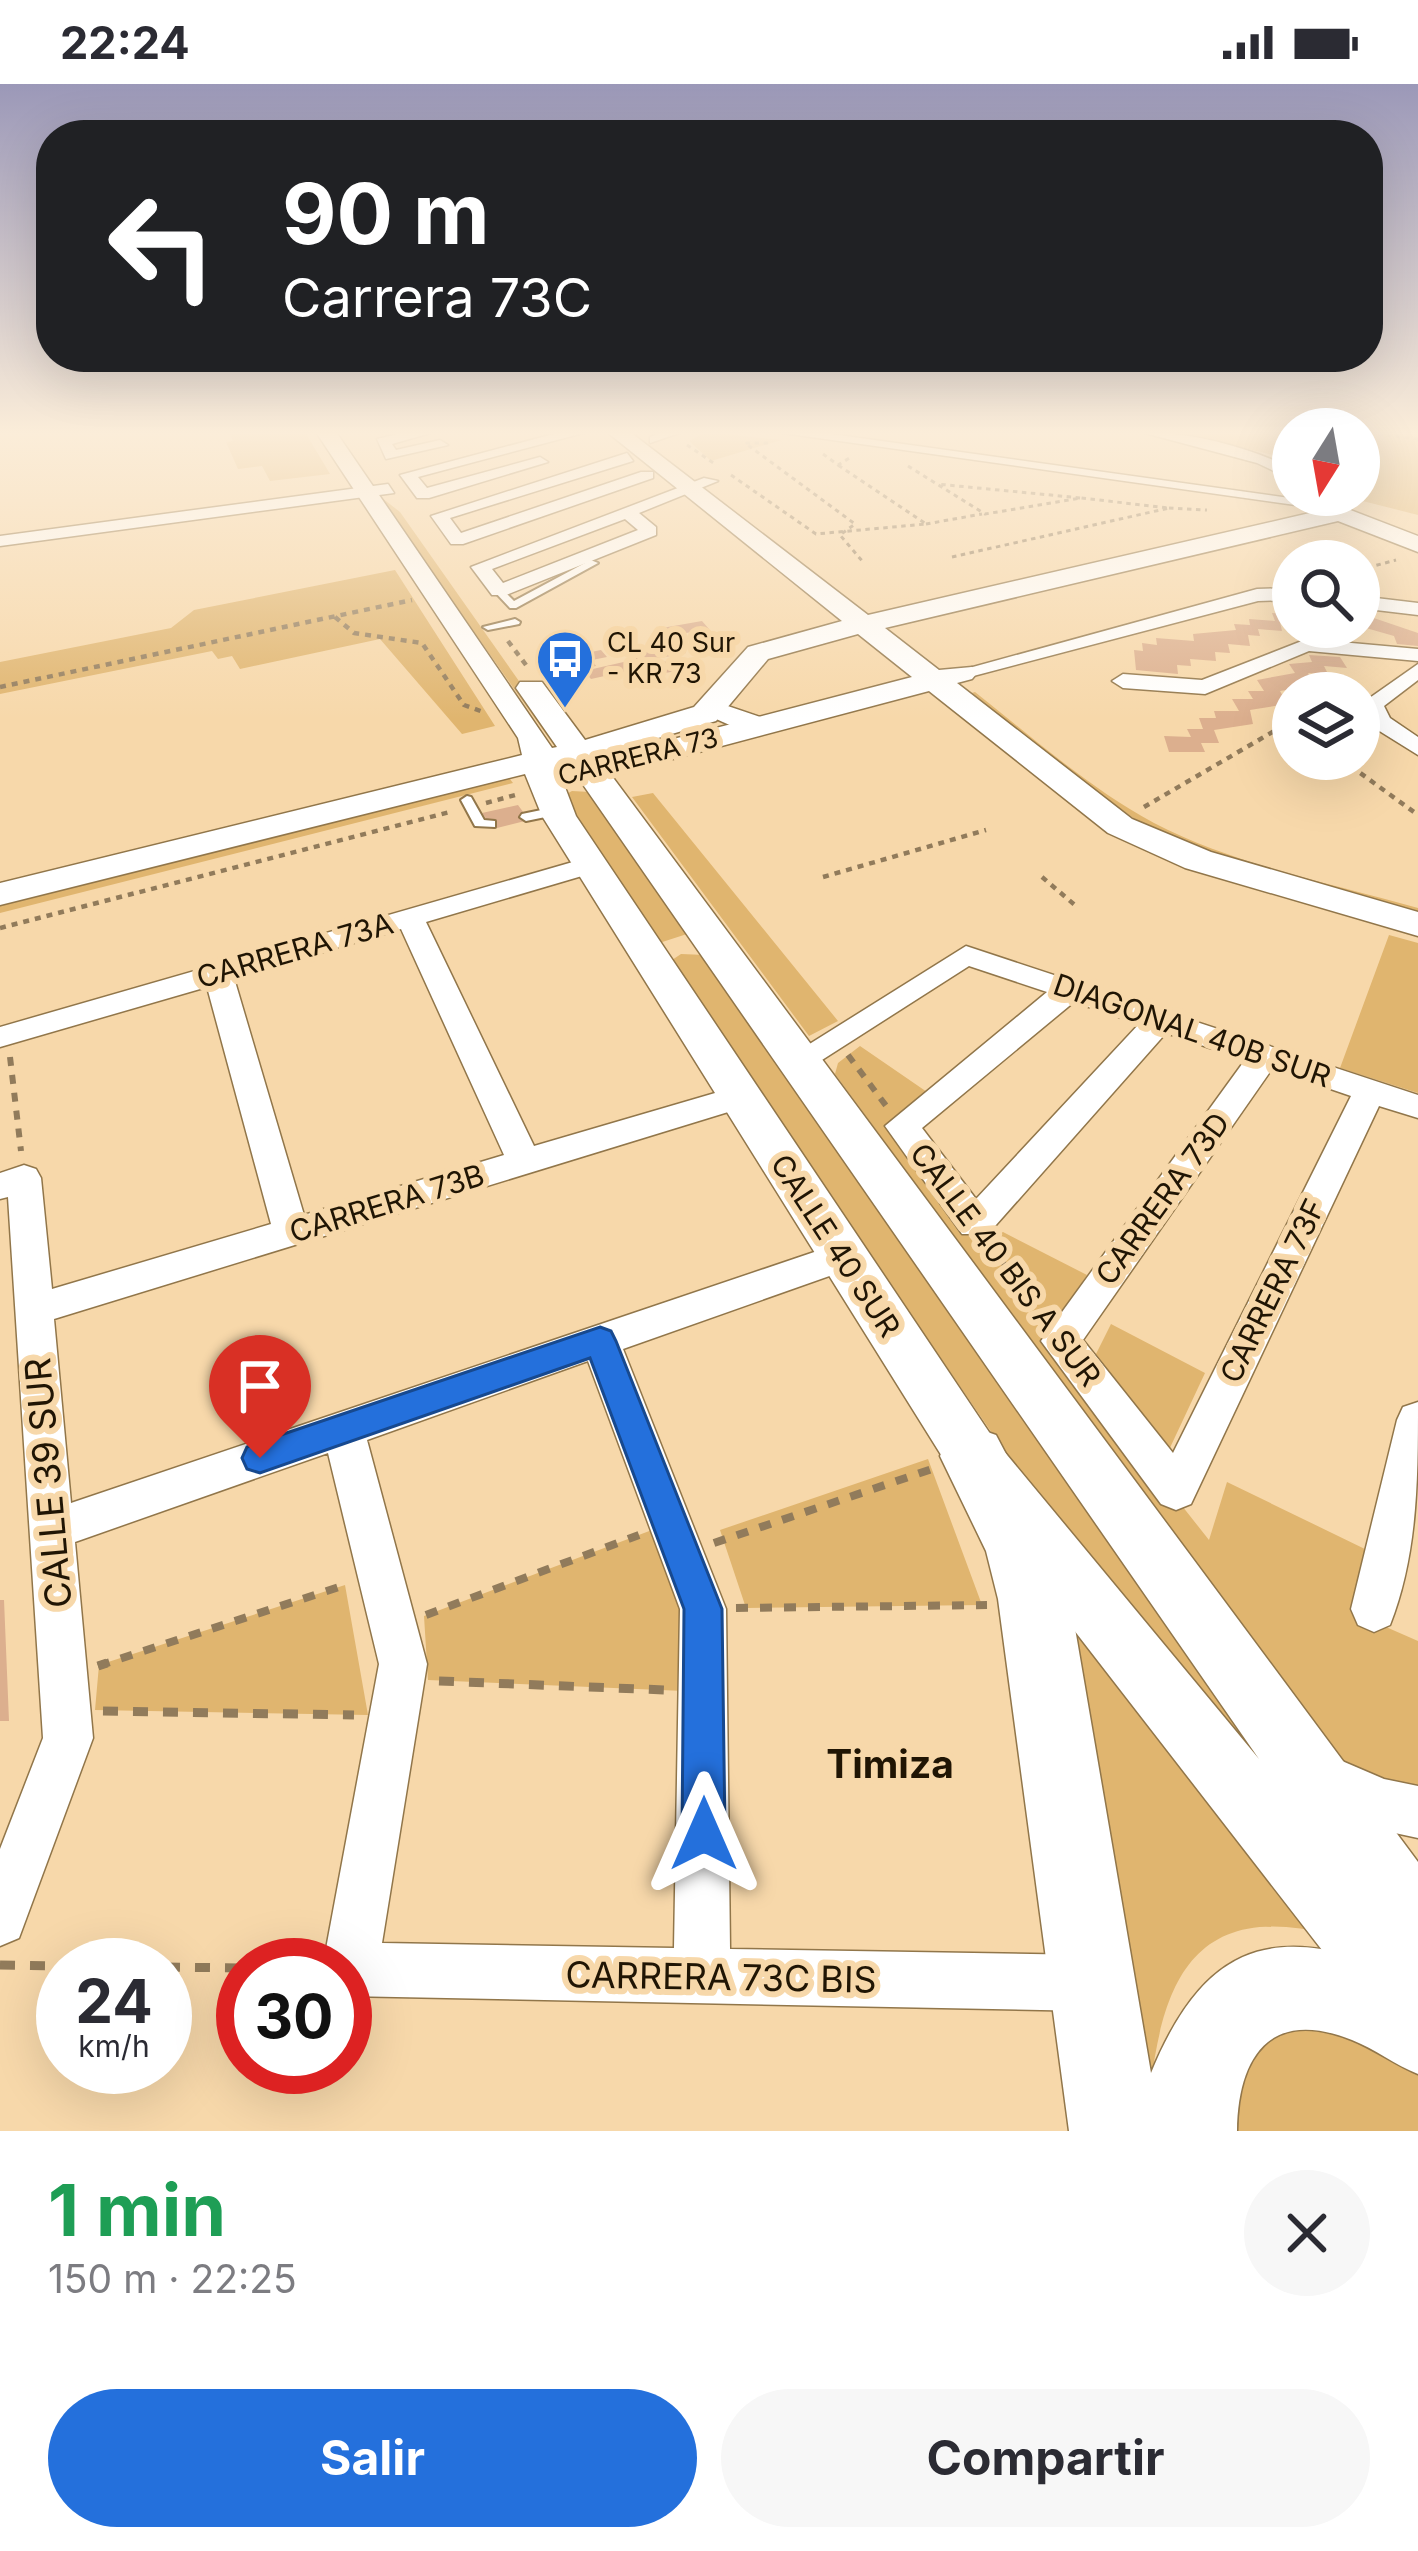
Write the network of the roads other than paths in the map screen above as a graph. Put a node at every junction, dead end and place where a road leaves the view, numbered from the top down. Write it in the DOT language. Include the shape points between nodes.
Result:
graph roads {
  1 [pos="91,528"];
  2 [pos="411,528"];
  3 [pos="422,528"];
  4 [pos="448,528"];
  5 [pos="493,528"];
  6 [pos="586,528"];
  7 [pos="646,528"];
  8 [pos="744,528"];
  9 [pos="1233,528"];
  10 [pos="1364,528"];
  11 [pos="0,541"];
  12 [pos="1408,552"];
  13 [pos="1272,596"];
  14 [pos="1380,604"];
  15 [pos="1418,609"];
  16 [pos="877,622"];
  17 [pos="1300,648"];
  18 [pos="1353,648"];
  19 [pos="1418,656"];
  20 [pos="1413,673"];
  21 [pos="948,676"];
  22 [pos="1124,681"];
  23 [pos="710,707"];
  24 [pos="770,724"];
  25 [pos="1418,748"];
  26 [pos="554,783"];
  27 [pos="590,865"];
  28 [pos="0,894"];
  29 [pos="1418,898"];
  30 [pos="410,918"];
  31 [pos="0,924"];
  32 [pos="1418,924"];
  33 [pos="719,949"];
  34 [pos="653,962"];
  35 [pos="218,974"];
  36 [pos="1069,990"];
  37 [pos="1160,1021"];
  38 [pos="4,1036"];
  39 [pos="817,1049"];
  40 [pos="1265,1056"];
  41 [pos="1370,1091"];
  42 [pos="740,1097"];
  43 [pos="1418,1107"];
  44 [pos="524,1162"];
  45 [pos="12,1182"];
  46 [pos="291,1232"];
  47 [pos="842,1257"];
  48 [pos="34,1310"];
  49 [pos="600,1341"];
  50 [pos="1061,1341"];
  51 [pos="1418,1420"];
  52 [pos="343,1429"];
  53 [pos="958,1461"];
  54 [pos="1176,1490"];
  55 [pos="52,1529"];
  56 [pos="1374,1609"];
  57 [pos="1300,1761"];
  58 [pos="1418,1812"];
  59 [pos="0,1919"];
  60 [pos="1418,1924"];
  61 [pos="702,1976"];
  62 [pos="1093,1983"];
  63 [pos="1418,2012"];
  64 [pos="1418,2030"];
  65 [pos="1115,2131"];
  66 [pos="1191,2131"];
  1 -- 11 [label="street"];
  2 -- 26 [label="street, CALLE 40 SUR"];
  3 -- 26 [label="street, CALLE 40 SUR" via="502,624"];
  4 -- 5 [label="street" via="457,540"];
  6 -- 7 [label="street" via="480,567 499,591"];
  8 -- 16 [label="street"];
  9 -- 16 [label="street, CARRERA 73"];
  10 -- 12 [label="street"];
  13 -- 21 [label="street, CARRERA 73"];
  14 -- 15 [label="street"];
  16 -- 21 [label="street"];
  16 -- 23 [label="street, CARRERA 73" via="758,653"];
  17 -- 22 [label="street" via="1204,687"];
  18 -- 19 [label="street"];
  18 -- 20 [label="street"];
  20 -- 25 [label="street" via="1376,697 1372,712"];
  21 -- 24 [label="street, CARRERA 73"];
  21 -- 29 [label="street" via="1144,806 1227,842"];
  21 -- 32 [label="street" via="1132,832 1198,860"];
  23 -- 24 [label="street" via="730,719"];
  23 -- 26 [label="street, CARRERA 73"];
  24 -- 26 [label="street, CARRERA 73"];
  26 -- 27 [label="street, CALLE 40 SUR"];
  26 -- 28 [label="street, CARRERA 73"];
  26 -- 31 [label="street, CARRERA 73" via="476,810"];
  26 -- 33 [label="street, CALLE 40 SUR"];
  27 -- 30 [label="street, CARRERA 73A"];
  27 -- 34 [label="street, CALLE 40 SUR"];
  30 -- 35 [label="street, CARRERA 73A"];
  30 -- 44 [label="street"];
  33 -- 34 [label="street" via="677,943"];
  33 -- 39 [label="street, CALLE 40 SUR"];
  34 -- 42 [label="street, CALLE 40 SUR"];
  35 -- 38 [label="street, CARRERA 73A"];
  35 -- 46 [label="street"];
  36 -- 37 [label="street, DIAGONAL 40B SUR"];
  36 -- 37 [label="street, CALLE 40 BIS A SUR" via="902,1126 975,1224"];
  36 -- 39 [label="street, DIAGONAL 40B SUR" via="966,956"];
  37 -- 40 [label="street, DIAGONAL 40B SUR"];
  39 -- 57 [label="street, CALLE 40 SUR"];
  40 -- 41 [label="street, DIAGONAL 40B SUR"];
  40 -- 50 [label="street, CARRERA 73D"];
  41 -- 43 [label="street, DIAGONAL 40B SUR"];
  41 -- 54 [label="street, CARRERA 73F"];
  42 -- 44 [label="street, CARRERA 73B"];
  42 -- 47 [label="street, CALLE 40 SUR"];
  44 -- 46 [label="street, CARRERA 73B"];
  45 -- 48 [label="street, CALLE 39 SUR"];
  46 -- 48 [label="street, CARRERA 73B"];
  47 -- 49 [label="street"];
  47 -- 53 [label="street, CALLE 40 SUR"];
  48 -- 55 [label="street, CALLE 39 SUR"];
  49 -- 52 [label="street"];
  49 -- 61 [label="street" via="703,1609"];
  50 -- 54 [label="street, CALLE 40 BIS A SUR"];
  51 -- 56 [label="street"];
  52 -- 55 [label="street"];
  52 -- 61 [label="street, CARRERA 73C BIS" via="403,1664 350,1970"];
  53 -- 62 [label="main road" via="1018,1547 1034,1599"];
  53 -- 63 [label="street, CALLE 40 SUR" via="1355,1926"];
  55 -- 59 [label="street, CALLE 39 SUR" via="68,1738"];
  57 -- 58 [label="street" via="1363,1797"];
  57 -- 60 [label="street, CALLE 40 SUR"];
  61 -- 62 [label="street, CARRERA 73C BIS"];
  62 -- 65 [label="main road"];
  64 -- 66 [label="main road" via="1391,2010 1330,1988 1283,1988 1244,2003 1215,2032 1194,2078"];
}
